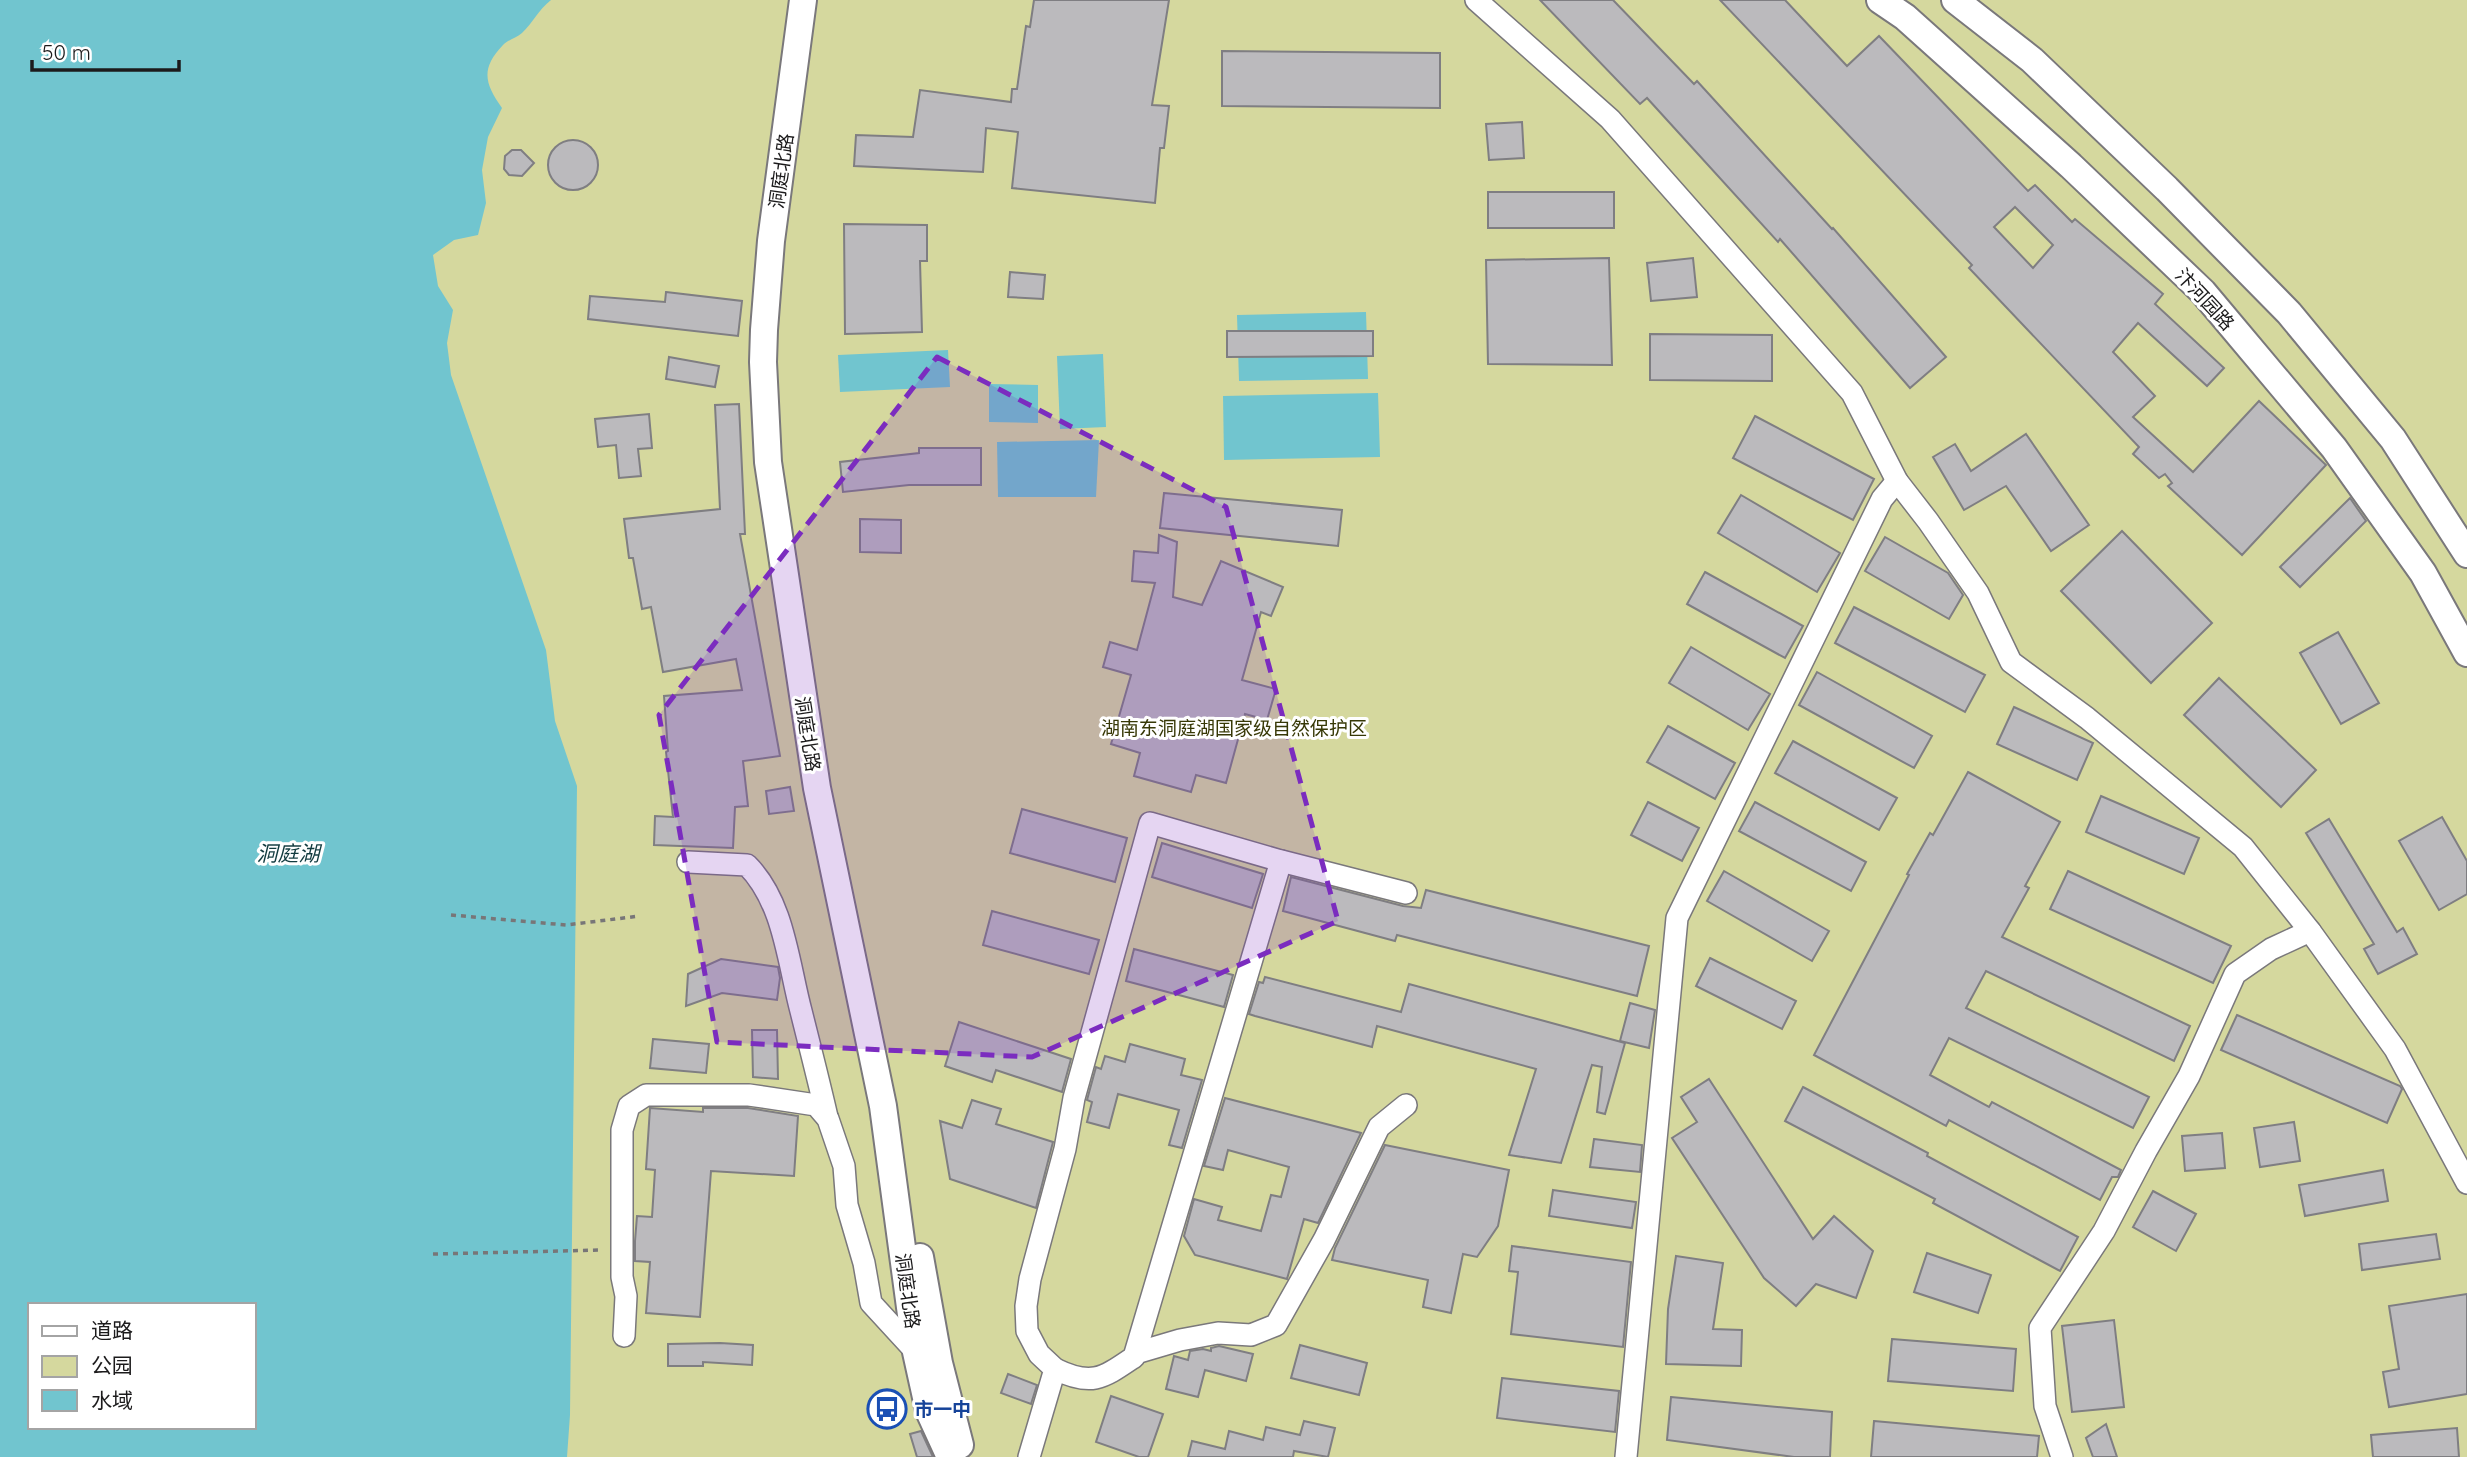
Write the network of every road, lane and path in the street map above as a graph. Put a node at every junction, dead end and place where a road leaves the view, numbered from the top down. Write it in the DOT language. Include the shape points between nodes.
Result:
graph roads {
  1 [pos="803,0"];
  2 [pos="814,0"];
  3 [pos="1476,0"];
  4 [pos="1880,0"];
  5 [pos="1955,0"];
  6 [pos="1897,481"];
  7 [pos="2467,554"];
  8 [pos="2467,653"];
  9 [pos="1281,861"];
  10 [pos="688,862"];
  11 [pos="1406,892"];
  12 [pos="451,915"];
  13 [pos="640,916"];
  14 [pos="2310,931"];
  15 [pos="1406,1105"];
  16 [pos="828,1119"];
  17 [pos="2467,1183"];
  18 [pos="623,1250"];
  19 [pos="433,1254"];
  20 [pos="624,1336"];
  21 [pos="916,1352"];
  22 [pos="1136,1353"];
  23 [pos="1055,1369"];
  24 [pos="950,1457"];
  25 [pos="963,1457"];
  26 [pos="1029,1457"];
  27 [pos="1626,1457"];
  28 [pos="2063,1457"];
  1 -- 21 [label="main road, 洞庭北路" via="764,330 768,462 817,788 883,1106"];
  2 -- 25 [label="main road, 洞庭北路" via="774,346 780,478 832,812 888,1077 939,1363"];
  3 -- 6 [label="street" via="1610,119 1852,393"];
  4 -- 8 [label="main road, 汴河园路" via="1905,17 2071,166 2203,292 2334,448 2423,573"];
  5 -- 7 [label="main road" via="2032,60 2289,313 2393,439"];
  6 -- 14 [label="street" via="1978,593 2011,662 2244,847"];
  6 -- 27 [label="street" via="1882,499 1677,918"];
  9 -- 11 [label="street"];
  9 -- 22 [label="street"];
  9 -- 23 [label="street" via="1150,823 1074,1098 1030,1279 1027,1331 1039,1354"];
  10 -- 16 [label="street" via="747,865 759,877 781,929"];
  12 -- 13 [label="path" via="566,925"];
  14 -- 17 [label="street" via="2395,1049"];
  14 -- 28 [label="street" via="2271,949 2235,974 2189,1076 2104,1231 2040,1328 2045,1406"];
  15 -- 22 [label="street" via="1379,1127 1276,1325 1251,1335 1217,1333"];
  16 -- 18 [label="street" via="816,1105 798,1101 749,1095 646,1095 629,1106 622,1130"];
  16 -- 21 [label="street" via="844,1166 847,1205 871,1303"];
  18 -- 19 [label="path"];
  18 -- 20 [label="street"];
  21 -- 24 [label="main road, 洞庭北路" via="929,1411"];
  22 -- 23 [label="street" via="1103,1378 1071,1377"];
  23 -- 26 [label="street"];
}
